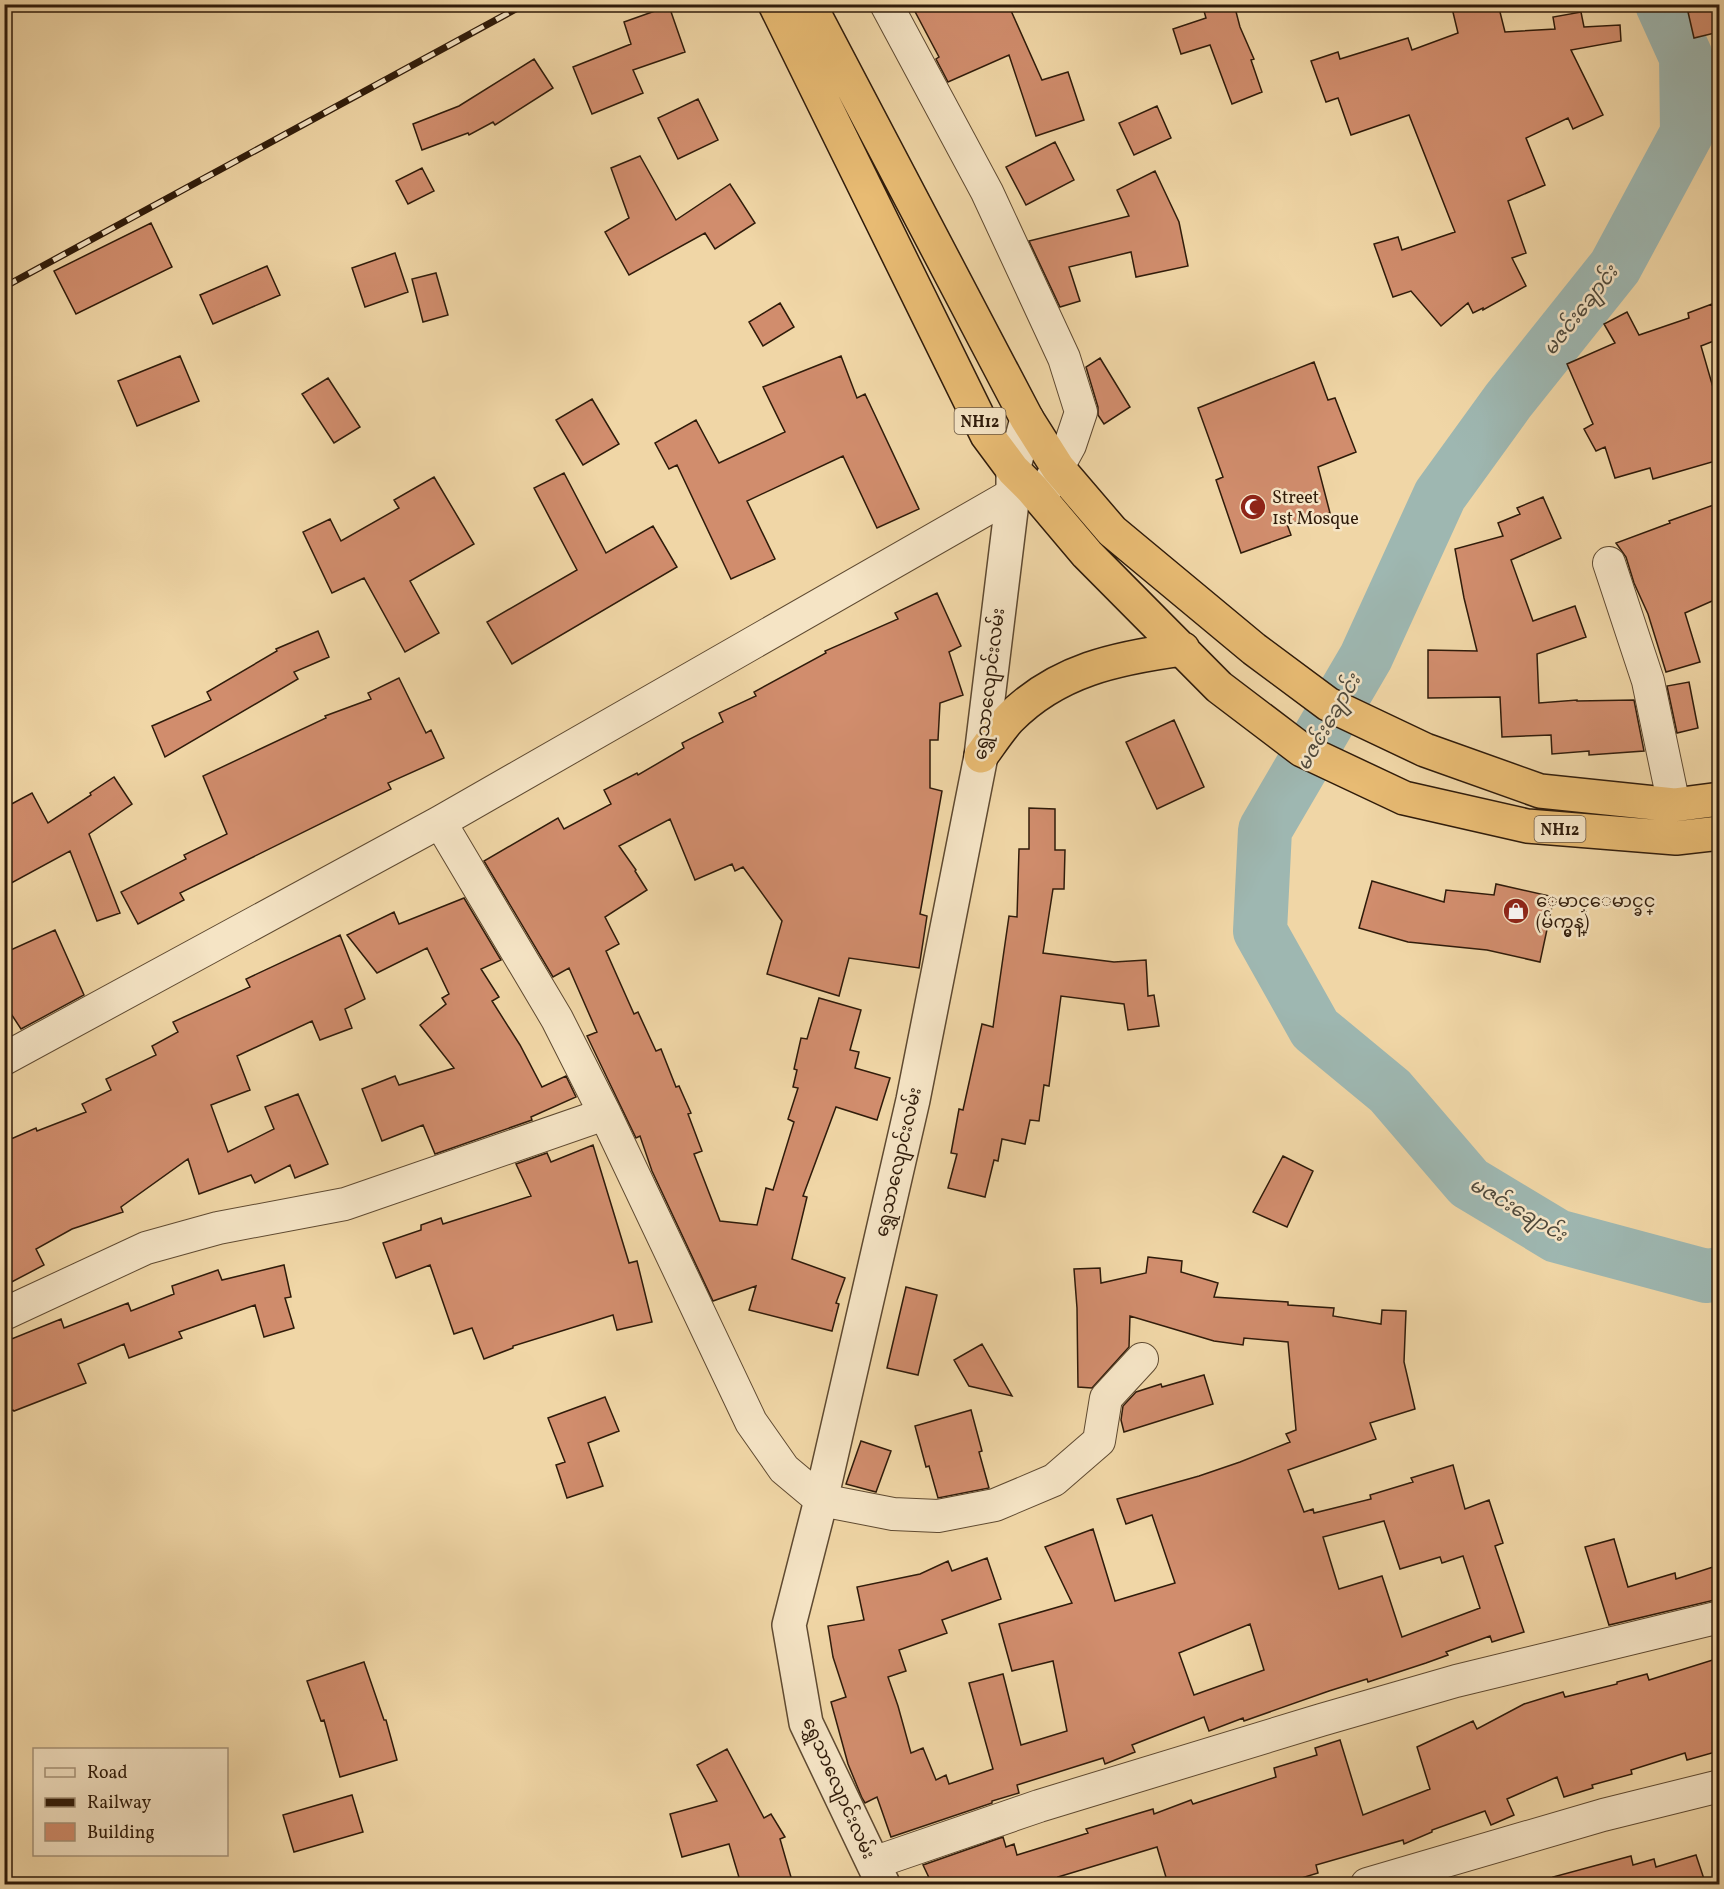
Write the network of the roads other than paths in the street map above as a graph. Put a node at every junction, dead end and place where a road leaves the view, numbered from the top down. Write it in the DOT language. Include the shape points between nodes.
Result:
graph roads {
  1 [pos="775,4"];
  2 [pos="809,4"];
  3 [pos="886,4"];
  4 [pos="1027,419"];
  5 [pos="1058,468"];
  6 [pos="1022,488"];
  7 [pos="1609,563"];
  8 [pos="1183,649"];
  9 [pos="981,756"];
  10 [pos="1719,799"];
  11 [pos="1674,805"];
  12 [pos="440,822"];
  13 [pos="1719,833"];
  14 [pos="4,1059"];
  15 [pos="606,1114"];
  16 [pos="4,1314"];
  17 [pos="1142,1359"];
  18 [pos="821,1500"];
  19 [pos="1719,1617"];
  20 [pos="1719,1786"];
  21 [pos="878,1874"];
  22 [pos="1367,1884"];
  1 -- 6 [label="highway, NH12" via="987,435"];
  2 -- 4 [label="highway, NH12"];
  3 -- 5 [label="street" via="987,192 1064,358 1081,412"];
  4 -- 5 [label="highway, NH12"];
  4 -- 6 [label="street, ရွှေသာလျောင်းလမ်း"];
  5 -- 6 [label="street"];
  5 -- 11 [label="highway, NH12" via="1112,531 1254,649 1328,704 1425,750 1540,791"];
  6 -- 8 [label="highway, NH12"];
  6 -- 9 [label="street, ရွှေသာလျောင်းလမ်း"];
  6 -- 12 [label="street"];
  7 -- 11 [label="street" via="1648,681"];
  8 -- 9 [label="highway" via="1135,656 1083,670 1039,693 1008,720"];
  8 -- 13 [label="highway, NH12" via="1220,687 1302,750 1404,798 1527,826 1676,838"];
  9 -- 18 [label="street, ရွှေသာလျောင်းလမ်း" via="913,1100"];
  10 -- 11 [label="highway, NH12"];
  12 -- 14 [label="street"];
  12 -- 15 [label="street" via="556,1019"];
  15 -- 16 [label="street" via="345,1204 218,1228 147,1248"];
  15 -- 18 [label="street" via="751,1422 784,1469"];
  17 -- 18 [label="street" via="1106,1398 1099,1441 1054,1480 995,1504 938,1516 893,1514"];
  18 -- 21 [label="street, ရွှေသာလျောင်းလမ်း" via="789,1625 806,1723"];
  19 -- 21 [label="street" via="1456,1681 1039,1806"];
  20 -- 22 [label="street" via="1603,1815"];
}
